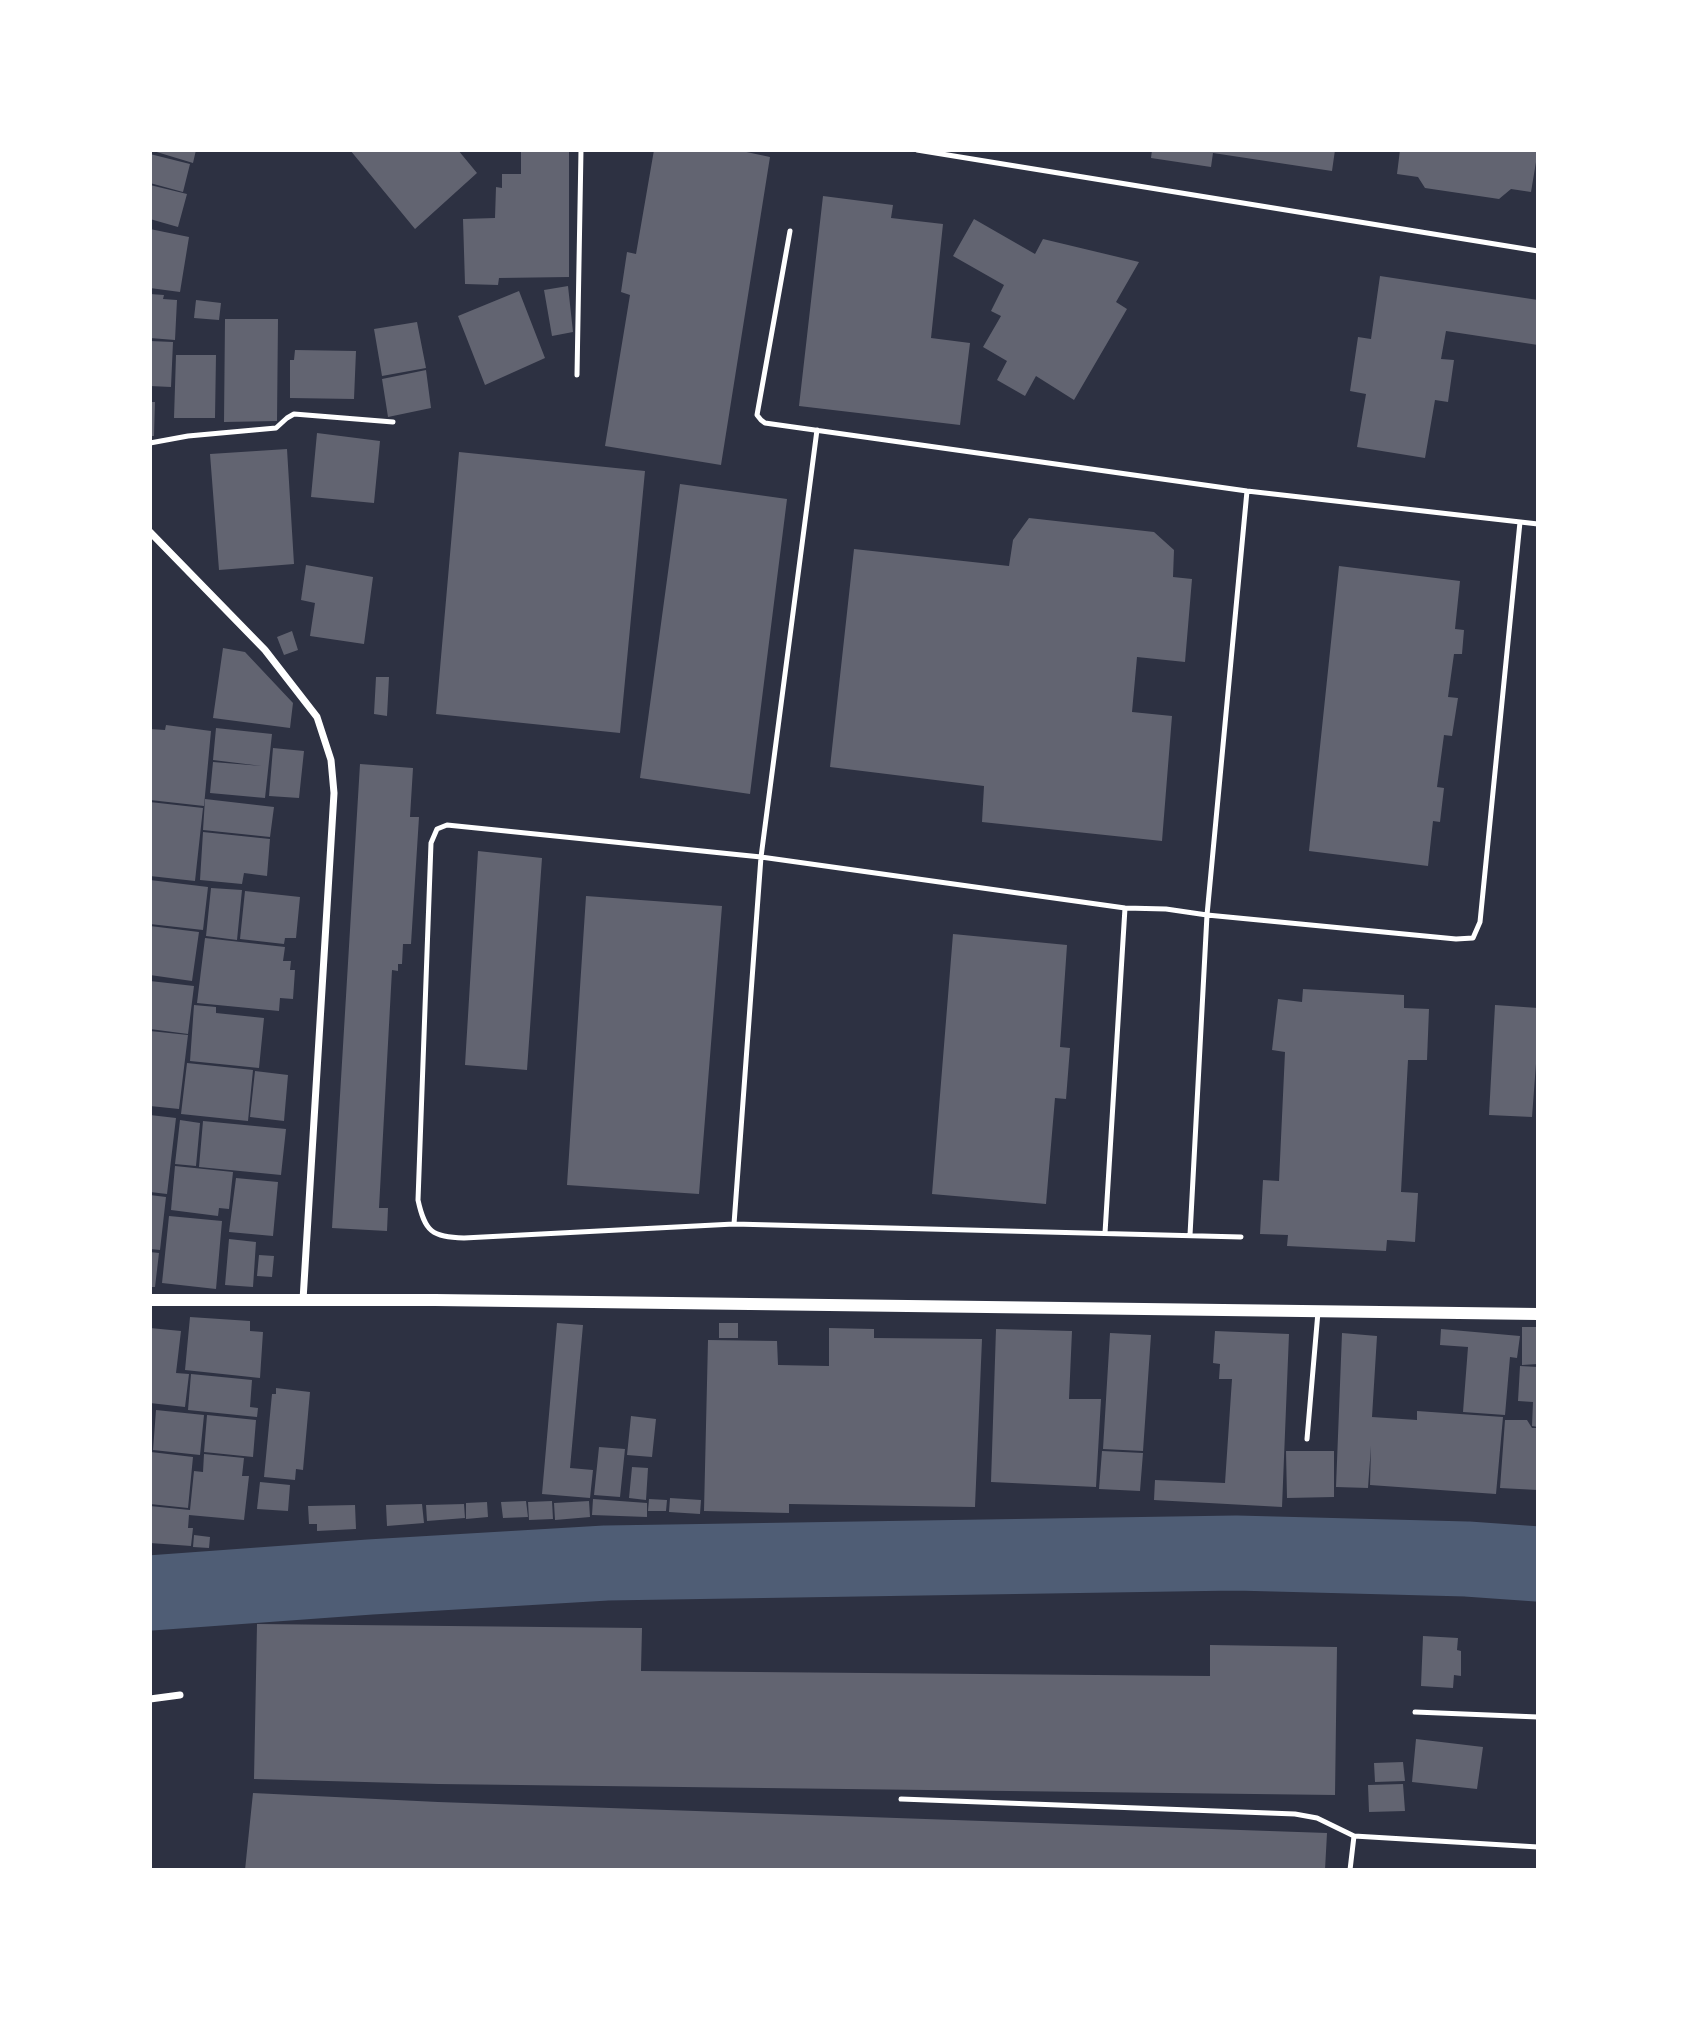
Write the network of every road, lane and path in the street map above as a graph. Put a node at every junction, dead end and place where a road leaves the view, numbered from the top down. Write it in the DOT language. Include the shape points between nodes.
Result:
graph roads {
  1 [pos="581,150"];
  2 [pos="917,150"];
  3 [pos="928,151"];
  4 [pos="790,231"];
  5 [pos="1538,251"];
  6 [pos="577,375"];
  7 [pos="393,422"];
  8 [pos="817,430"];
  9 [pos="150,443"];
  10 [pos="1248,491"];
  11 [pos="1520,522"];
  12 [pos="1538,524"];
  13 [pos="150,532"];
  14 [pos="761,857"];
  15 [pos="1125,908"];
  16 [pos="1207,915"];
  17 [pos="734,1224"];
  18 [pos="1105,1233"];
  19 [pos="1190,1235"];
  20 [pos="1241,1237"];
  21 [pos="150,1300"];
  22 [pos="303,1301"];
  23 [pos="1318,1312"];
  24 [pos="1538,1314"];
  25 [pos="1307,1439"];
  26 [pos="180,1695"];
  27 [pos="150,1699"];
  28 [pos="1415,1712"];
  29 [pos="1538,1717"];
  30 [pos="901,1799"];
  31 [pos="1354,1836"];
  32 [pos="1538,1847"];
  33 [pos="1350,1870"];
  1 -- 6 [label="lane"];
  2 -- 3 [label="lane"];
  3 -- 5 [label="lane"];
  4 -- 8 [label="lane" via="757,415 765,423"];
  7 -- 9 [label="lane" via="294,414 276,428"];
  8 -- 10 [label="lane"];
  8 -- 14 [label="lane"];
  10 -- 11 [label="lane"];
  10 -- 16 [label="lane"];
  11 -- 12 [label="lane"];
  11 -- 16 [label="lane" via="1480,922 1472,938"];
  13 -- 22 [label="street" via="291,681 317,716 331,760 334,793"];
  14 -- 15 [label="lane"];
  14 -- 17 [label="lane"];
  14 -- 17 [label="lane" via="447,825 431,843 418,1200 428,1229 443,1237 464,1238"];
  15 -- 16 [label="lane"];
  15 -- 18 [label="lane"];
  16 -- 19 [label="lane"];
  17 -- 18 [label="lane"];
  18 -- 19 [label="lane"];
  19 -- 20 [label="lane"];
  21 -- 22 [label="street"];
  22 -- 23 [label="street"];
  23 -- 24 [label="street"];
  23 -- 25 [label="lane"];
  26 -- 27 [label="street"];
  28 -- 29 [label="lane"];
  30 -- 31 [label="lane" via="1295,1814 1317,1818"];
  31 -- 32 [label="lane"];
  31 -- 33 [label="lane"];
}
